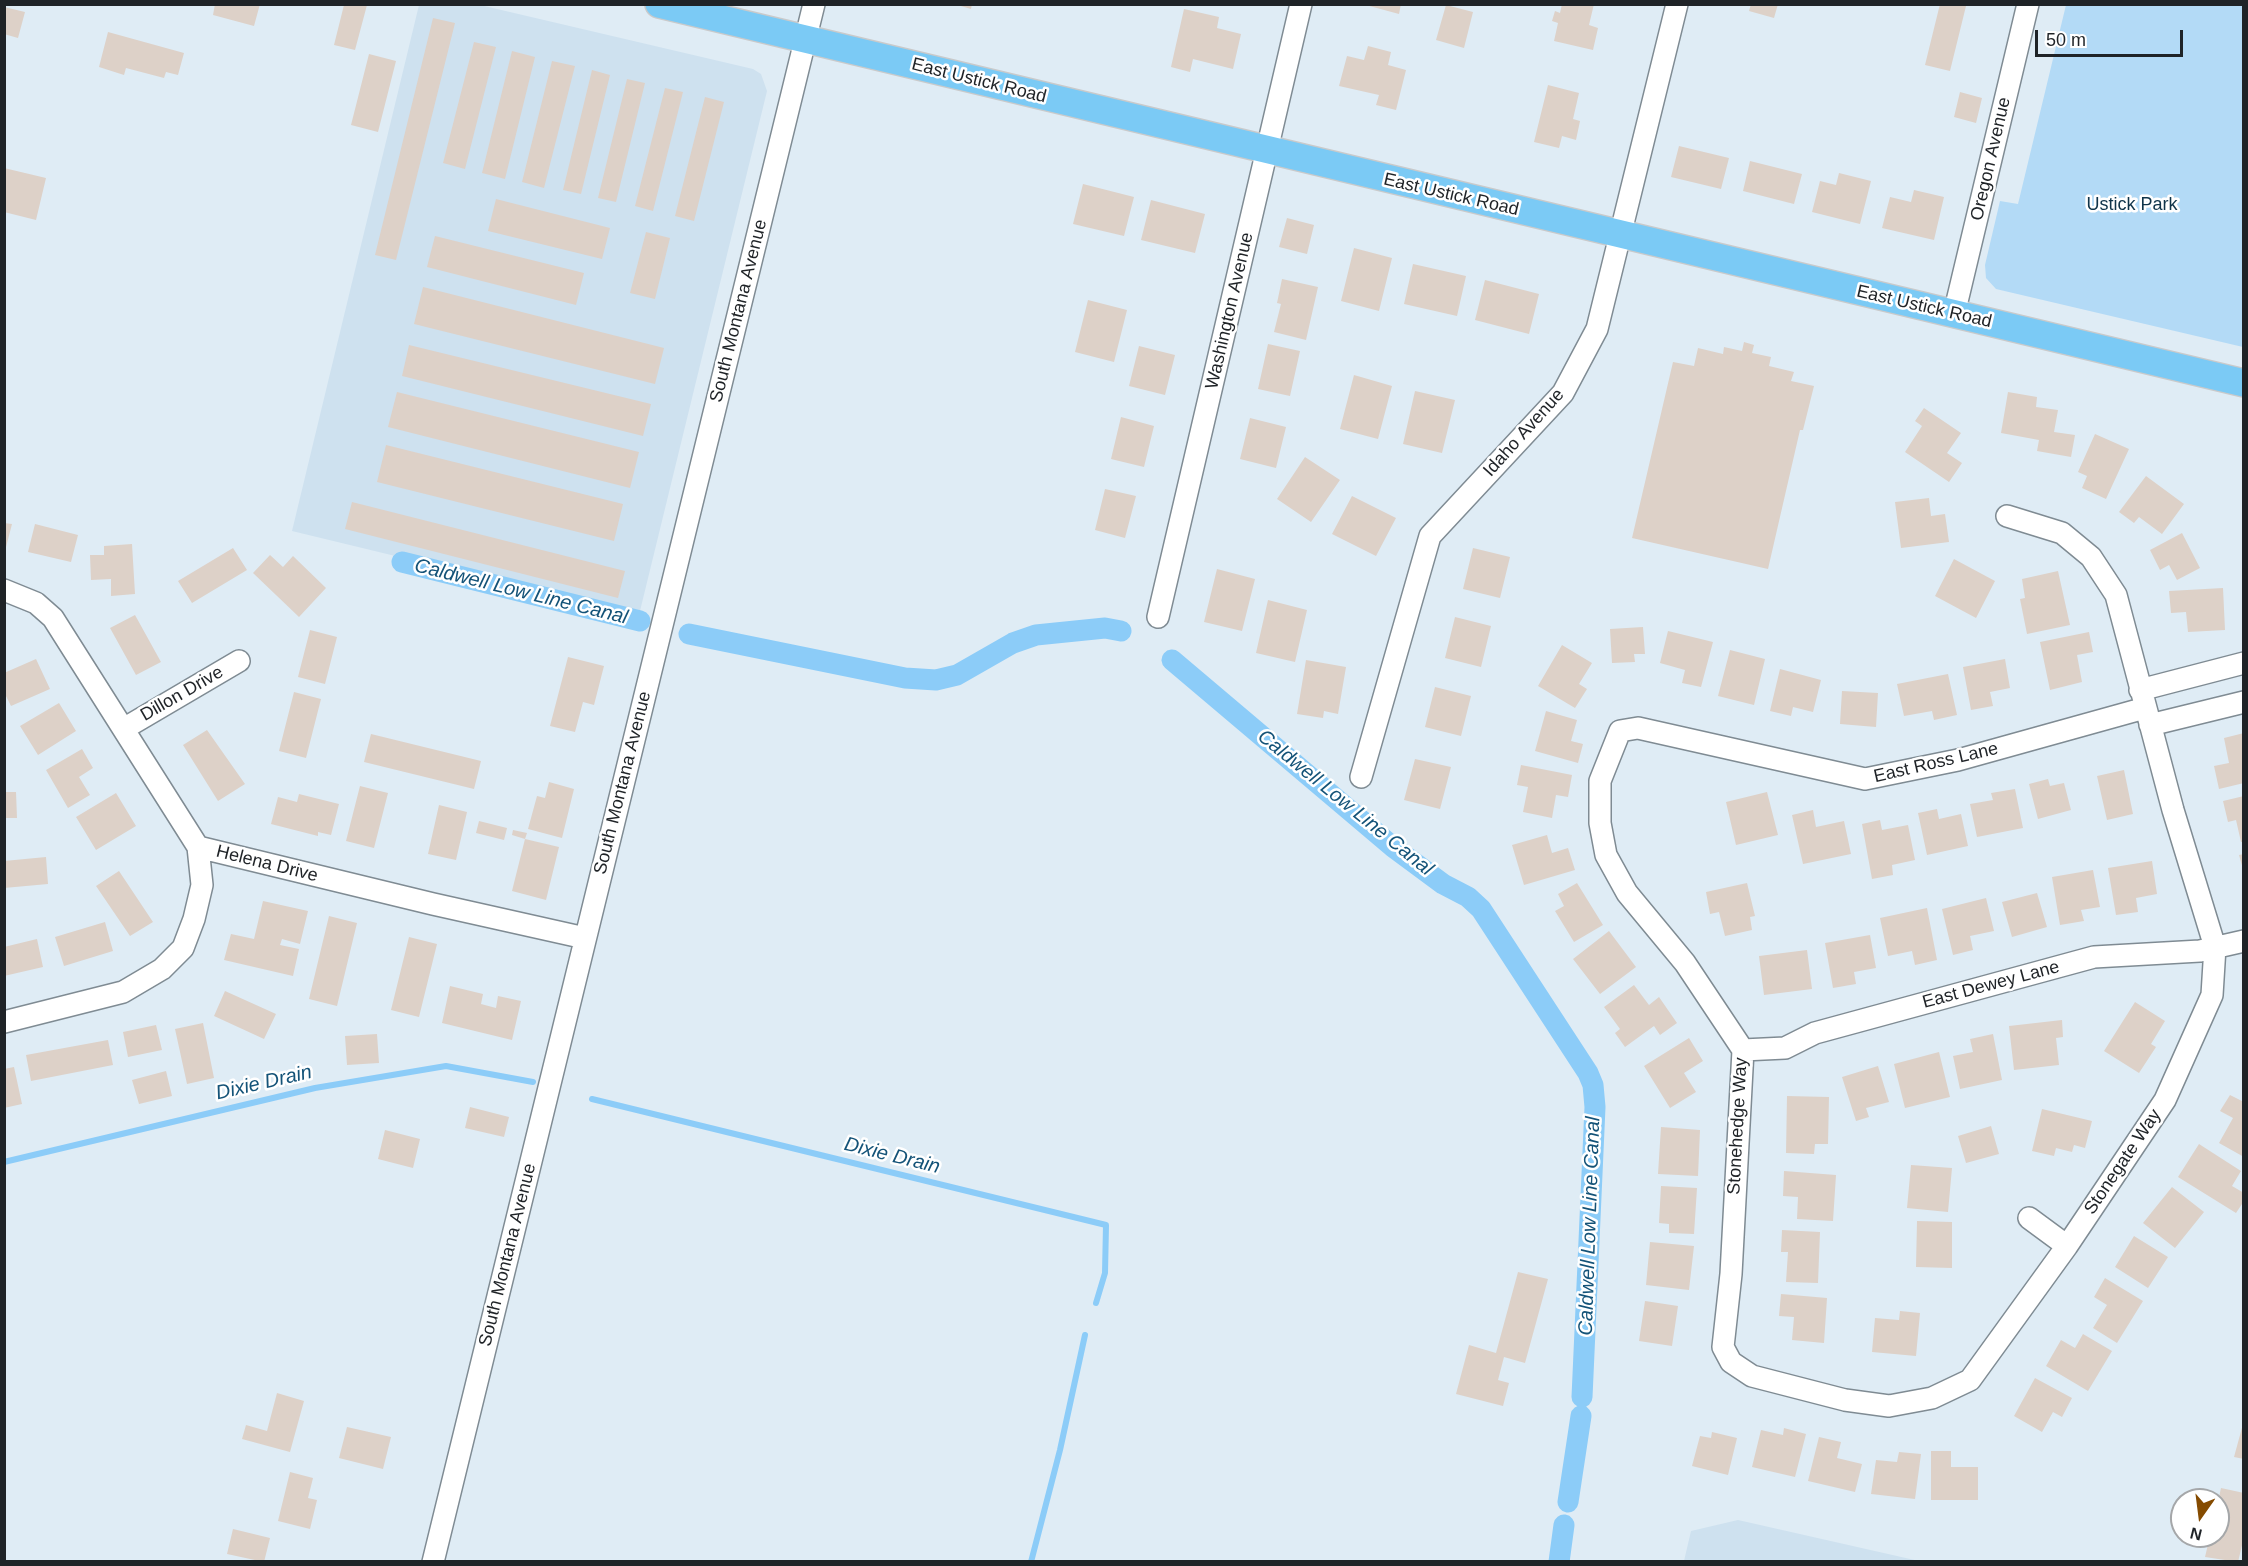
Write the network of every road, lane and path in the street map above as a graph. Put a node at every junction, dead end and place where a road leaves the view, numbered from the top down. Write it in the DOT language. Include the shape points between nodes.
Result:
graph roads {
  1 [pos="659,4"];
  2 [pos="814,4"];
  3 [pos="1301,4"];
  4 [pos="1677,4"];
  5 [pos="2028,4"];
  6 [pos="806,39"];
  7 [pos="1267,151"];
  8 [pos="1622,235"];
  9 [pos="1954,314"];
  10 [pos="2244,382"];
  11 [pos="2007,516"];
  12 [pos="4,590"];
  13 [pos="1158,617"];
  14 [pos="239,661"];
  15 [pos="2244,663"];
  16 [pos="2244,702"];
  17 [pos="2145,706"];
  18 [pos="125,728"];
  19 [pos="1620,730"];
  20 [pos="1361,777"];
  21 [pos="198,847"];
  22 [pos="585,938"];
  23 [pos="2244,941"];
  24 [pos="2215,947"];
  25 [pos="4,1022"];
  26 [pos="1743,1050"];
  27 [pos="2029,1218"];
  28 [pos="2067,1246"];
  29 [pos="1752,1376"];
  30 [pos="433,1562"];
  1 -- 6 [label="main road, East Ustick Road"];
  2 -- 6 [label="street, South Montana Avenue"];
  3 -- 7 [label="street, Washington Avenue"];
  4 -- 8 [label="street, Idaho Avenue"];
  5 -- 9 [label="street, Oregon Avenue"];
  6 -- 7 [label="main road, East Ustick Road"];
  6 -- 22 [label="street, South Montana Avenue"];
  7 -- 8 [label="main road, East Ustick Road"];
  7 -- 13 [label="street, Washington Avenue"];
  8 -- 9 [label="main road, East Ustick Road"];
  8 -- 20 [label="street, Idaho Avenue" via="1597,329 1563,393 1430,537"];
  9 -- 10 [label="main road, East Ustick Road"];
  11 -- 17 [label="street, Stonegate Way" via="2062,533 2091,557 2116,594"];
  12 -- 18 [label="street, Helena Drive" via="36,603 53,618"];
  14 -- 18 [label="street, Dillon Drive"];
  15 -- 17 [label="street, East Ross Lane"];
  16 -- 17 [label="street, East Ross Lane"];
  17 -- 19 [label="street, East Ross Lane" via="1958,760 1865,779 1638,728"];
  17 -- 24 [label="street, Stonegate Way"];
  18 -- 21 [label="street, Helena Drive"];
  19 -- 26 [label="street, Stonehedge Way" via="1600,781 1599,823 1606,855 1627,893 1685,963"];
  21 -- 22 [label="street, Helena Drive"];
  21 -- 25 [label="street" via="202,885 194,919 183,948 162,969 123,992"];
  22 -- 30 [label="street, South Montana Avenue"];
  23 -- 24 [label="street, East Dewey Lane"];
  24 -- 26 [label="street, East Dewey Lane" via="2094,957 1815,1033 1785,1048"];
  24 -- 28 [label="street, Stonegate Way" via="2212,995 2165,1100"];
  26 -- 29 [label="street, Stonehedge Way" via="1731,1274 1723,1347 1731,1362"];
  27 -- 28 [label="street"];
  28 -- 29 [label="street, Stonegate Way" via="1970,1380 1932,1398 1889,1406 1845,1400"];
}
